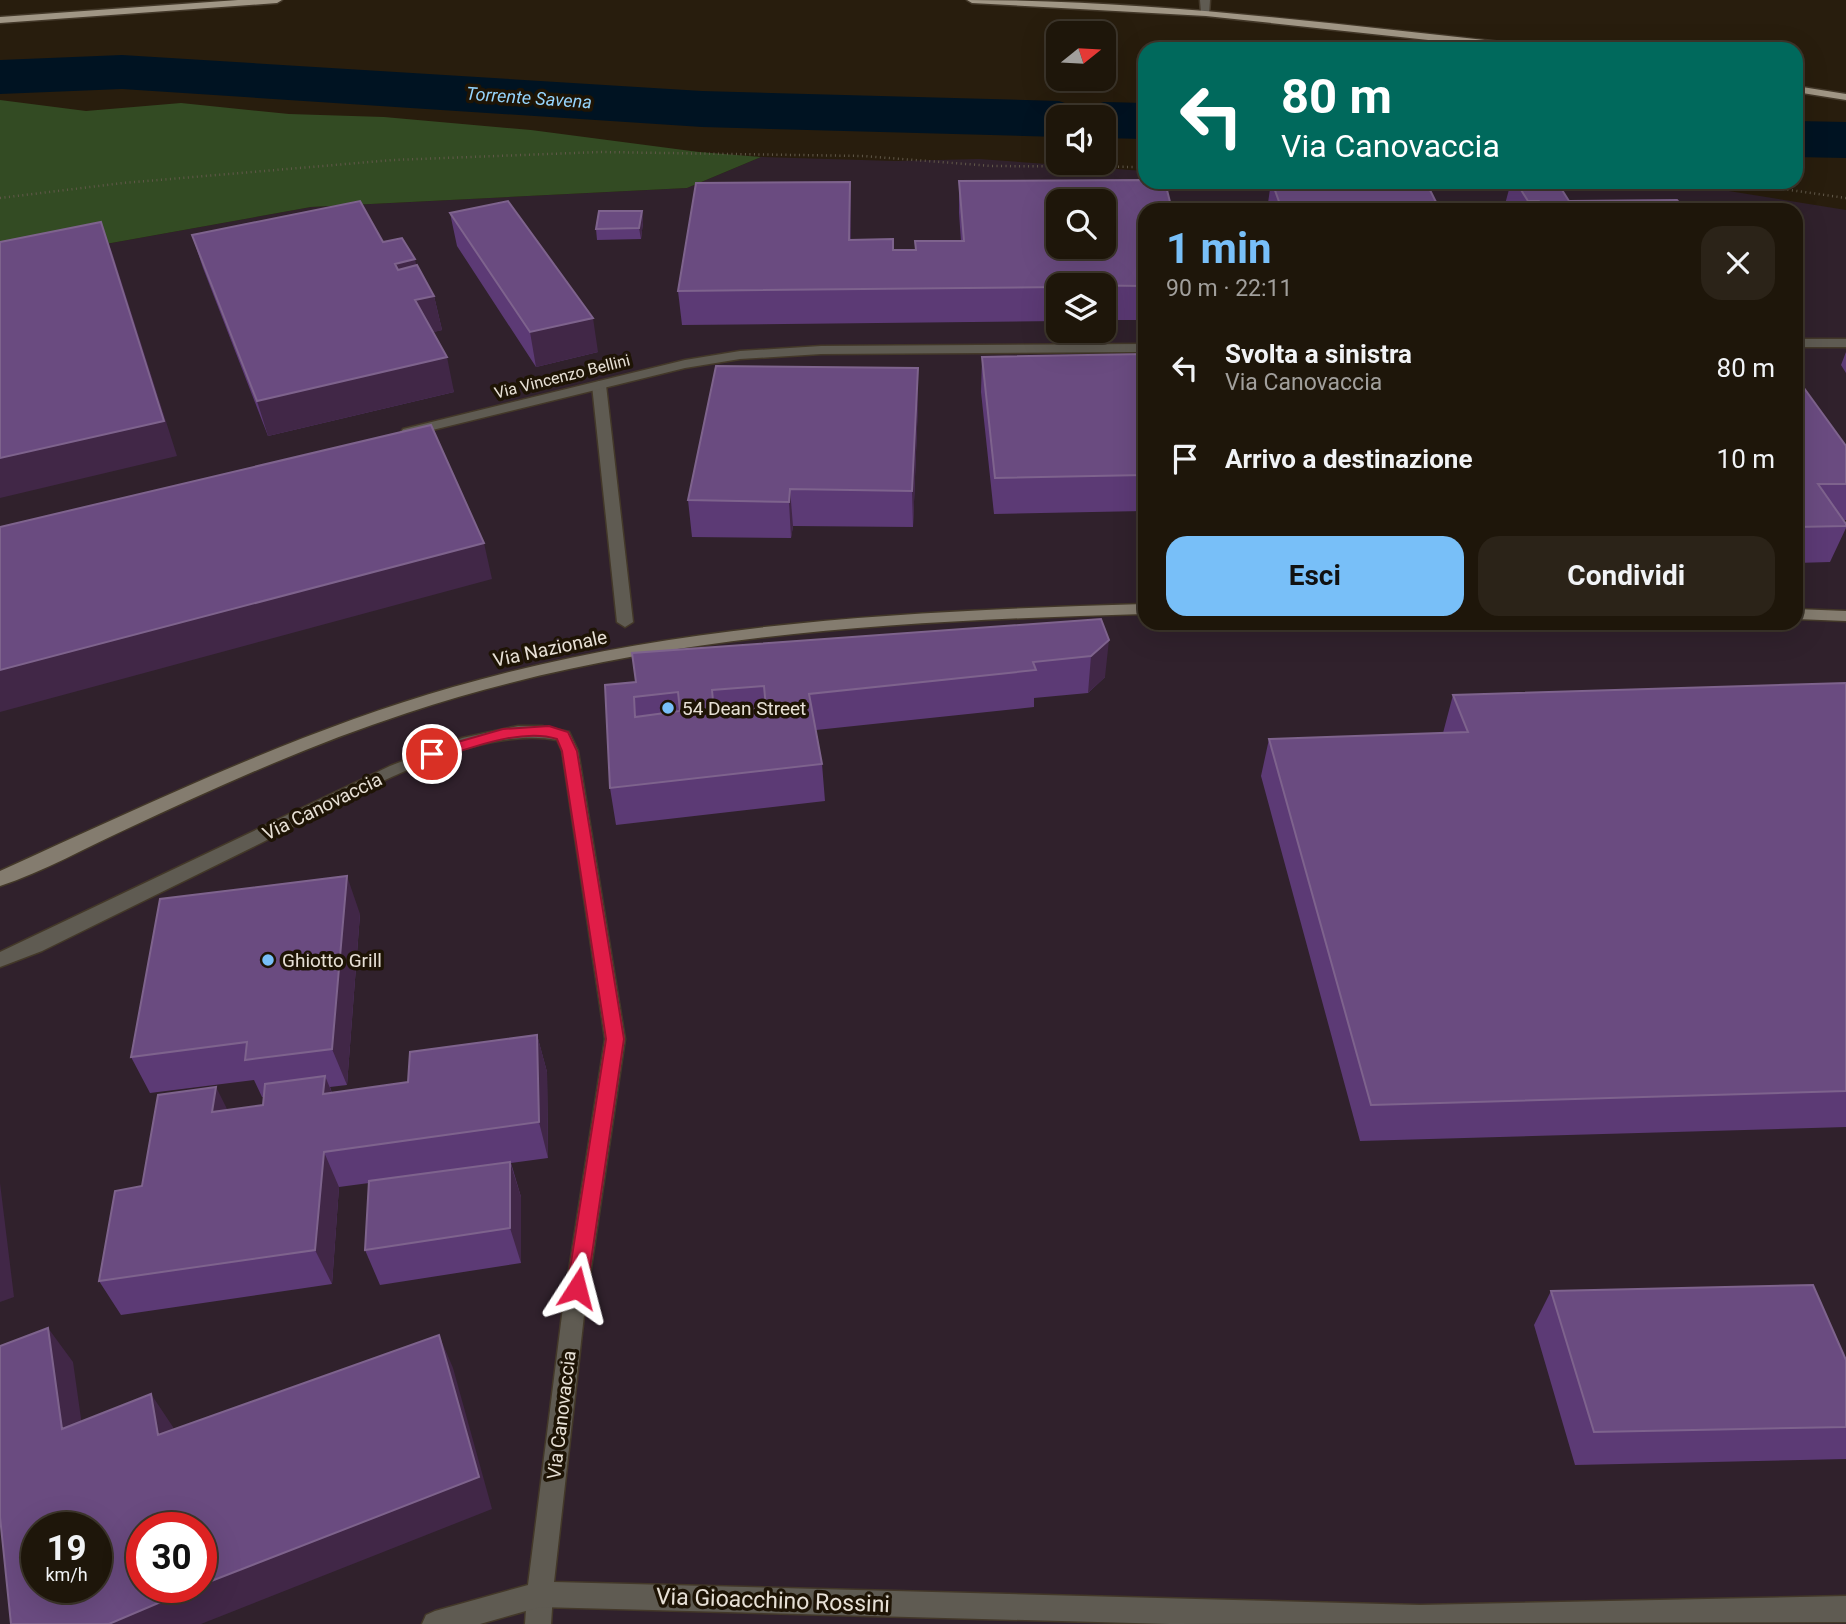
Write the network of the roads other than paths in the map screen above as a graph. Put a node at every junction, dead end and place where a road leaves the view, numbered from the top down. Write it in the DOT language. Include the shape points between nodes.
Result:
graph roads {
  1 [pos="276,0"];
  2 [pos="972,0"];
  3 [pos="1205,0"];
  4 [pos="1206,13"];
  5 [pos="0,20"];
  6 [pos="1474,42"];
  7 [pos="1803,90"];
  8 [pos="1846,97"];
  9 [pos="1846,342"];
  10 [pos="1803,343"];
  11 [pos="1138,348"];
  12 [pos="599,385"];
  13 [pos="400,434"];
  14 [pos="1138,609"];
  15 [pos="1803,614"];
  16 [pos="1846,616"];
  17 [pos="625,622"];
  18 [pos="0,879"];
  19 [pos="0,960"];
  20 [pos="540,1594"];
  21 [pos="1846,1609"];
  22 [pos="1421,1621"];
  23 [pos="435,1624"];
  24 [pos="538,1624"];
  1 -- 5 [label="main road"];
  2 -- 4 [label="main road"];
  3 -- 4 [label="street"];
  4 -- 6 [label="main road"];
  7 -- 8 [label="main road"];
  9 -- 10 [label="street"];
  11 -- 12 [label="street, Via Vincenzo Bellini" via="778,352 685,365"];
  12 -- 13 [label="street, Via Vincenzo Bellini"];
  12 -- 17 [label="street"];
  14 -- 18 [label="main road, Via Nazionale" via="841,624 689,642 563,665 458,691 368,721 198,790"];
  15 -- 16 [label="main road"];
  19 -- 20 [label="street, Via Canovaccia" via="432,754 503,734 549,731 563,736 570,751 615,1039 573,1315"];
  20 -- 22 [label="street, Via Gioacchino Rossini"];
  20 -- 23 [label="street, Via Gioacchino Rossini"];
  20 -- 24 [label="street, Via Canovaccia"];
  21 -- 22 [label="street, Via Gioacchino Rossini"];
}
